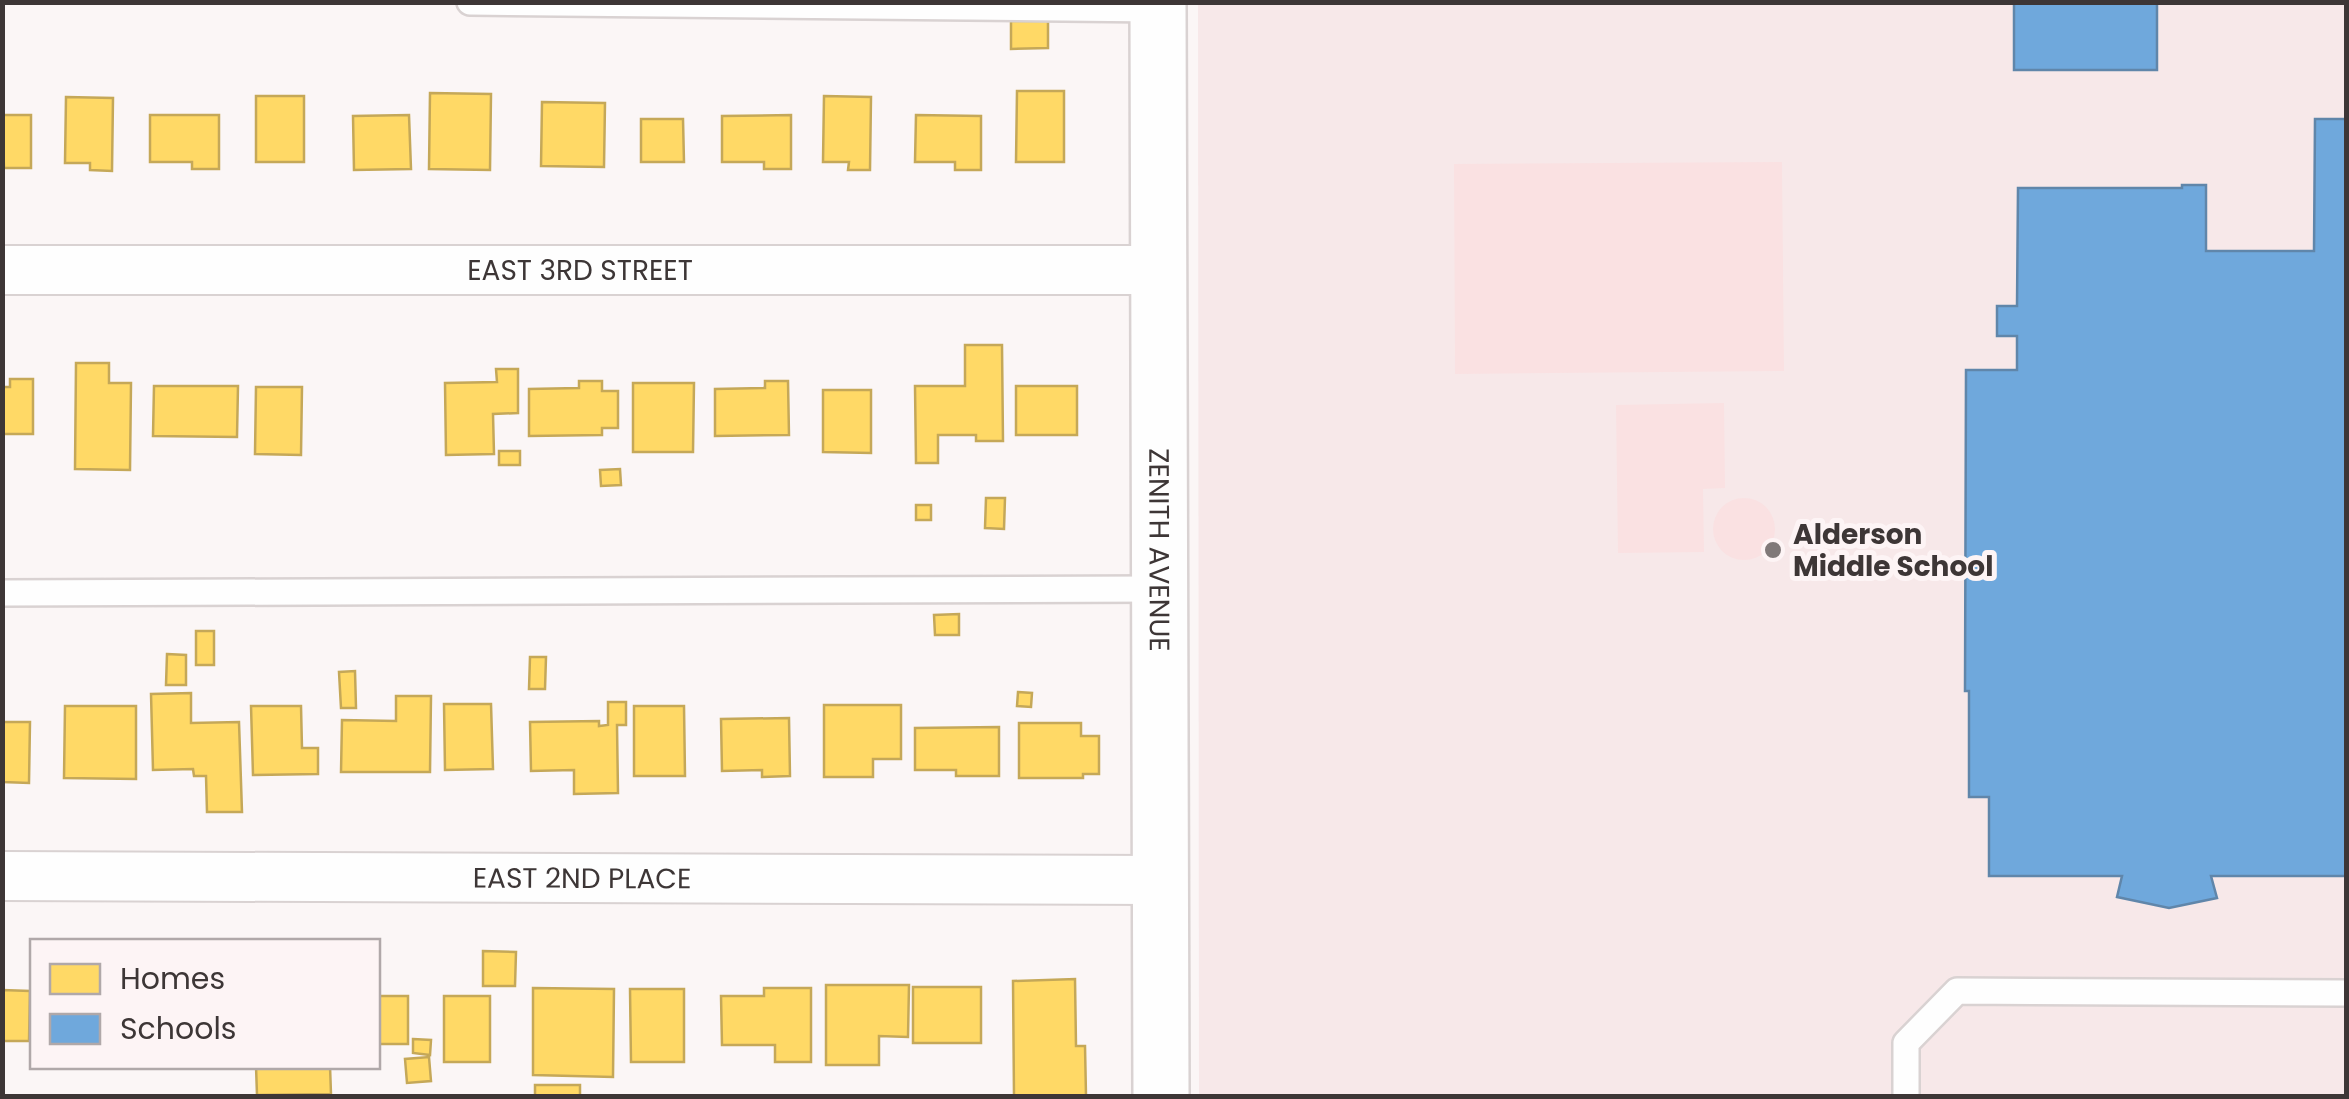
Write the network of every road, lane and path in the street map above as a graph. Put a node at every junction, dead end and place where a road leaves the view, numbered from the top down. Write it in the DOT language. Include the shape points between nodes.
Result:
graph roads {
  1 [pos="470,2"];
  2 [pos="1158,6"];
  3 [pos="2,270"];
  4 [pos="1158,270"];
  5 [pos="1159,589"];
  6 [pos="2,594"];
  7 [pos="2,876"];
  8 [pos="1160,880"];
  9 [pos="2346,994"];
  10 [pos="1161,1096"];
  11 [pos="1906,1096"];
  1 -- 2 [label="lane"];
  2 -- 4 [label="street, ZENITH AVENUE"];
  3 -- 4 [label="street, EAST 3RD STREET"];
  4 -- 5 [label="street, ZENITH AVENUE"];
  5 -- 6 [label="lane"];
  5 -- 8 [label="street, ZENITH AVENUE"];
  7 -- 8 [label="street, EAST 2ND PLACE"];
  8 -- 10 [label="street, ZENITH AVENUE"];
  9 -- 11 [label="lane" via="1957,991 1906,1044"];
}
